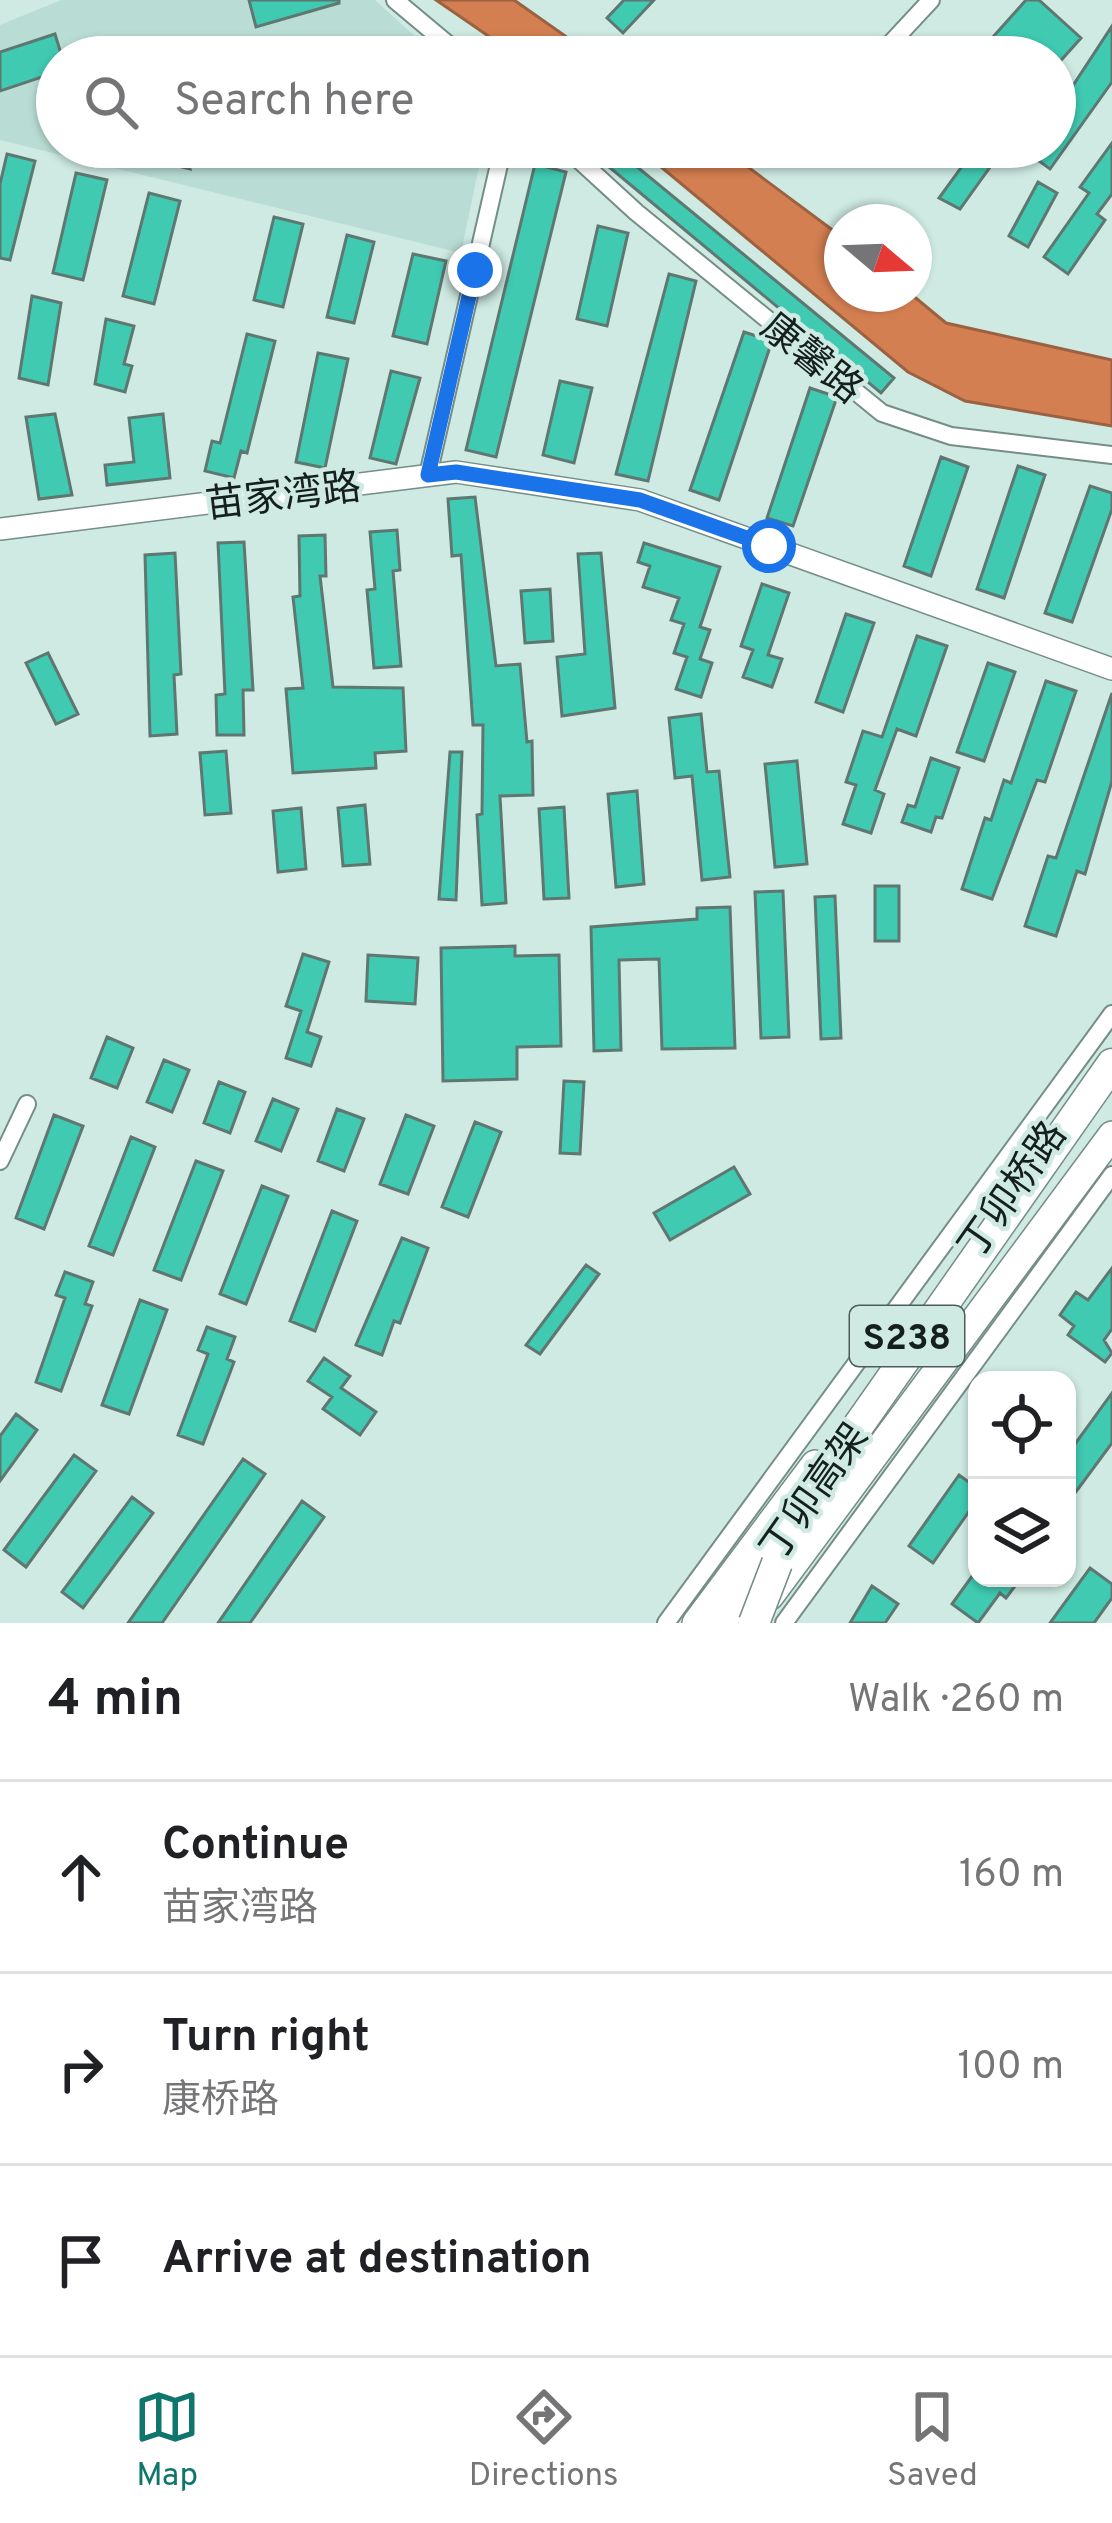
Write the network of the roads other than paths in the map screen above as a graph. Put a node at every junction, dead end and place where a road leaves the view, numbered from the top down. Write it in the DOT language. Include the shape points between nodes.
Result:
graph roads {
  1 [pos="395,0"];
  2 [pos="931,0"];
  3 [pos="438,36"];
  4 [pos="898,36"];
  5 [pos="498,168"];
  6 [pos="589,168"];
  7 [pos="1112,455"];
  8 [pos="428,475"];
  9 [pos="0,530"];
  10 [pos="1112,669"];
  11 [pos="1112,1014"];
  12 [pos="1112,1044"];
  13 [pos="1112,1064"];
  14 [pos="1112,1097"];
  15 [pos="27,1104"];
  16 [pos="1112,1135"];
  17 [pos="0,1161"];
  18 [pos="1112,1175"];
  19 [pos="777,1563"];
  20 [pos="704,1622"];
  21 [pos="666,1623"];
  22 [pos="737,1623"];
  23 [pos="752,1623"];
  24 [pos="784,1623"];
  1 -- 3 [label="street"];
  2 -- 4 [label="street"];
  5 -- 8 [label="street"];
  6 -- 7 [label="street, 康馨路" via="882,413 951,436"];
  8 -- 9 [label="street, 苗家湾路"];
  8 -- 10 [label="street, 苗家湾路" via="456,472 640,500"];
  11 -- 21 [label="street"];
  12 -- 20 [label="main road, 丁卯桥路 / S238"];
  13 -- 20 [label="highway, 丁卯高架 / S238"];
  14 -- 19 [label="highway, 丁卯高架 / S238"];
  15 -- 17 [label="street"];
  16 -- 23 [label="main road, 丁卯桥路 / S238"];
  18 -- 24 [label="street"];
  19 -- 22 [label="highway, 丁卯高架 / S238, bridge"];
  19 -- 23 [label="highway, bridge"];
}
